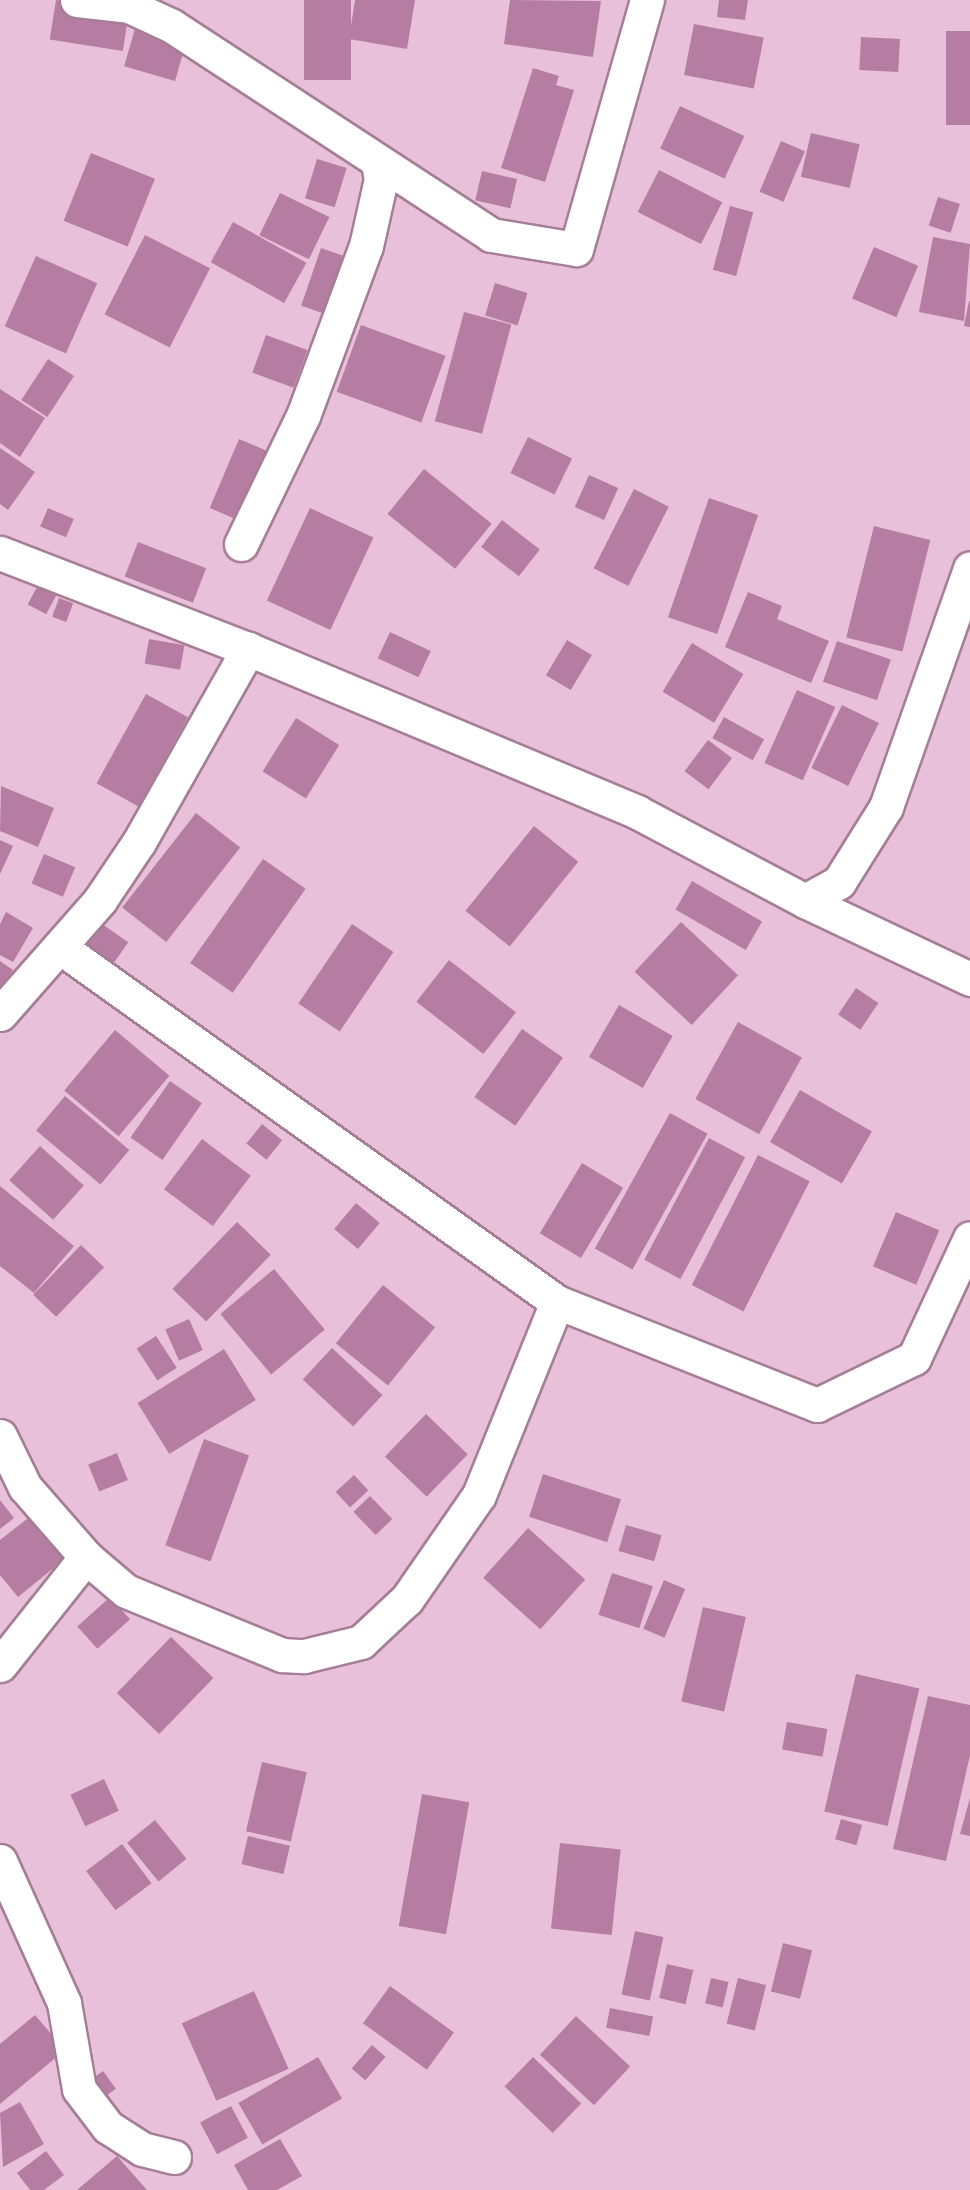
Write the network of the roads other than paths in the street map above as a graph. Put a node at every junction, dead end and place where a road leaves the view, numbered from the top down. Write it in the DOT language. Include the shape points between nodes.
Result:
graph roads {
  1 [pos="77,0"];
  2 [pos="180,0"];
  3 [pos="647,0"];
  4 [pos="129,6"];
  5 [pos="378,164"];
  6 [pos="241,544"];
  7 [pos="0,553"];
  8 [pos="970,568"];
  9 [pos="248,649"];
  10 [pos="805,902"];
  11 [pos="61,948"];
  12 [pos="970,979"];
  13 [pos="0,1014"];
  14 [pos="970,1238"];
  15 [pos="557,1302"];
  16 [pos="0,1436"];
  17 [pos="86,1557"];
  18 [pos="0,1665"];
  19 [pos="0,1862"];
  20 [pos="174,2157"];
  1 -- 4 [label="street"];
  2 -- 4 [label="street" via="178,9"];
  3 -- 5 [label="street" via="576,249 491,235"];
  4 -- 5 [label="street" via="172,26 291,108 351,138"];
  5 -- 6 [label="street" via="381,179 366,246 303,416"];
  7 -- 9 [label="street"];
  8 -- 10 [label="street" via="886,807 839,882"];
  9 -- 10 [label="street" via="637,812"];
  9 -- 11 [label="street" via="139,842"];
  10 -- 12 [label="street"];
  11 -- 13 [label="street"];
  11 -- 15 [label="street"];
  14 -- 15 [label="street" via="914,1358 817,1406"];
  15 -- 17 [label="street" via="480,1495 407,1599 361,1642 304,1656 282,1655 126,1591"];
  16 -- 17 [label="street" via="25,1487"];
  17 -- 18 [label="street"];
  19 -- 20 [label="street" via="64,2003 79,2089 108,2127 142,2149"];
}
